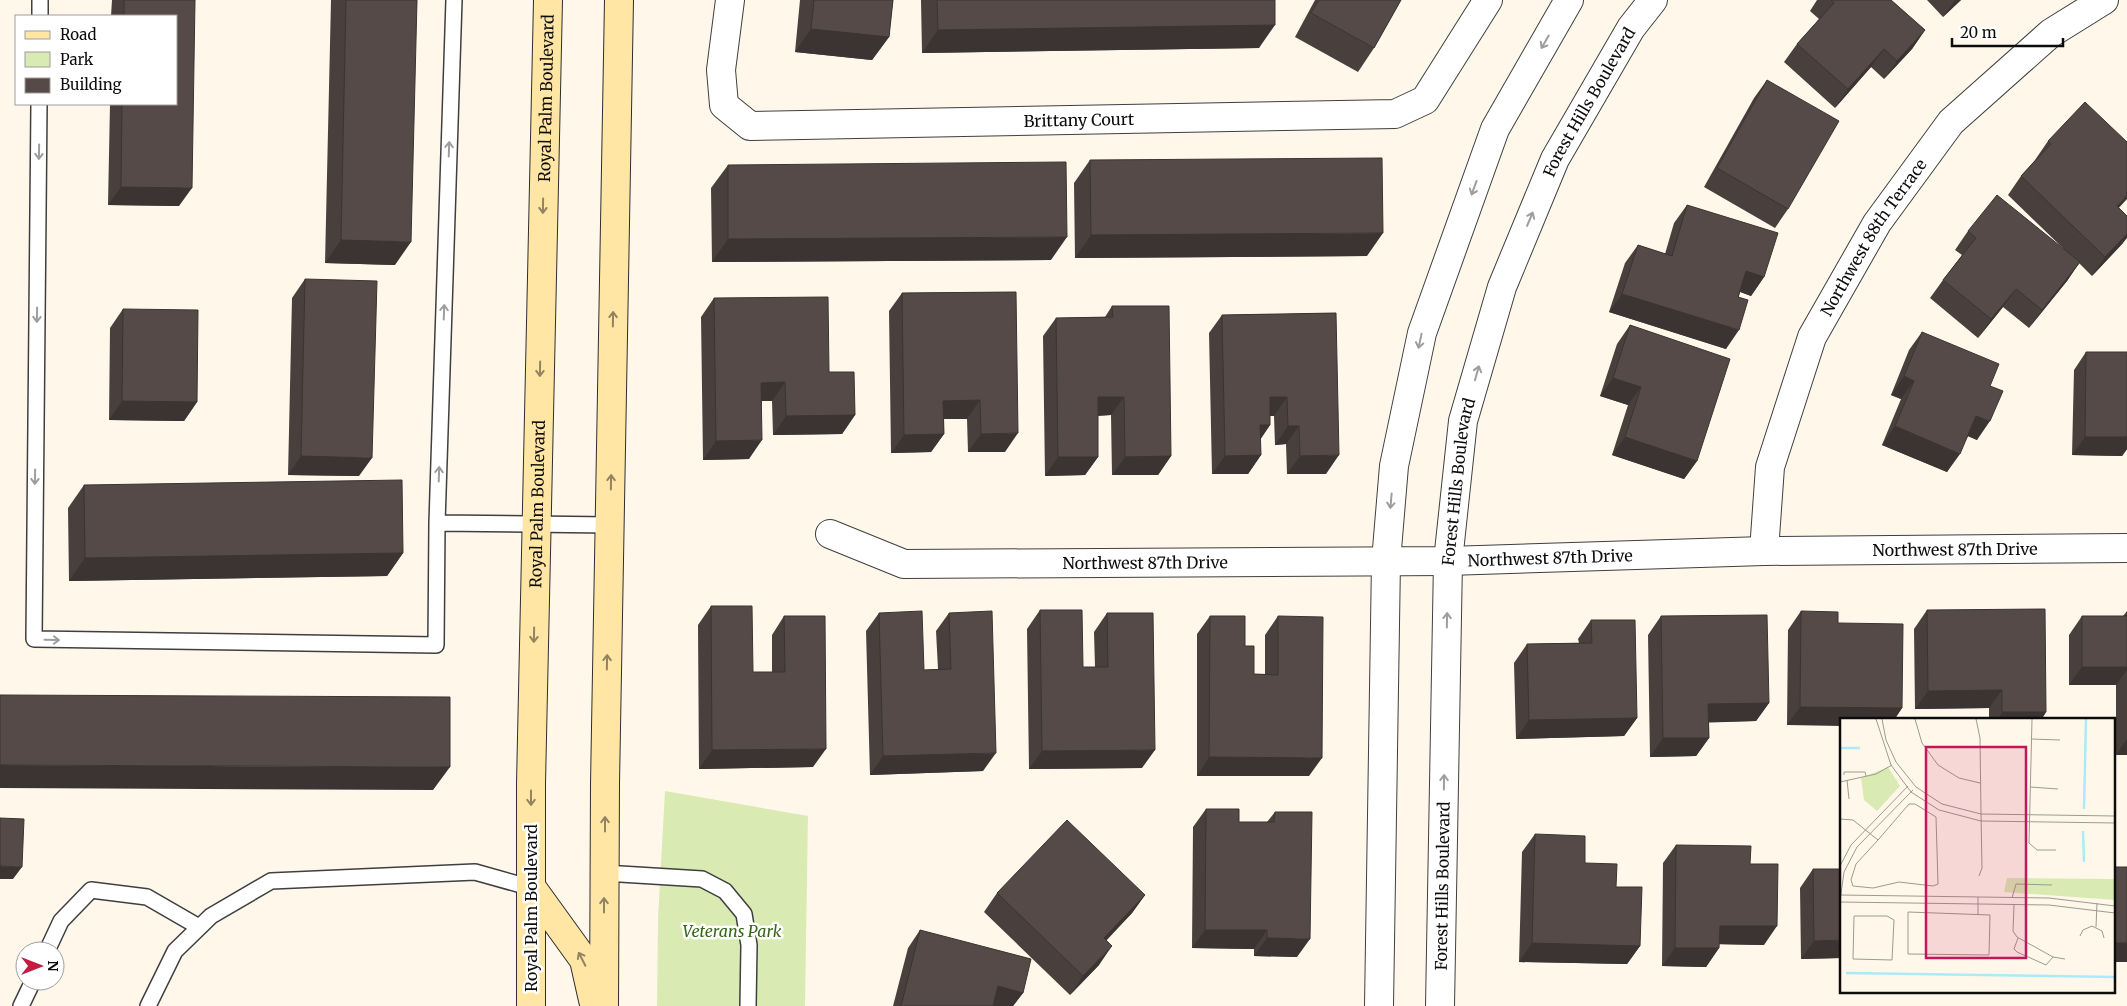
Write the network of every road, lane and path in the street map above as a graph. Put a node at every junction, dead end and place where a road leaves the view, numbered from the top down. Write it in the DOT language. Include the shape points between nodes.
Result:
graph roads {
  1 [pos="40,0"];
  2 [pos="454,0"];
  3 [pos="548,0"];
  4 [pos="619,0"];
  5 [pos="730,0"];
  6 [pos="1488,0"];
  7 [pos="1569,0"];
  8 [pos="1653,0"];
  9 [pos="2104,0"];
  10 [pos="40,15"];
  11 [pos="39,105"];
  12 [pos="437,523"];
  13 [pos="537,525"];
  14 [pos="610,525"];
  15 [pos="830,534"];
  16 [pos="2127,548"];
  17 [pos="1764,551"];
  18 [pos="1386,561"];
  19 [pos="1448,561"];
  20 [pos="604,873"];
  21 [pos="532,888"];
  22 [pos="199,927"];
  23 [pos="52,941"];
  24 [pos="28,991"];
  25 [pos="21,1006"];
  26 [pos="148,1006"];
  27 [pos="531,1006"];
  28 [pos="595,1006"];
  29 [pos="604,1006"];
  30 [pos="748,1006"];
  31 [pos="1379,1006"];
  32 [pos="1440,1006"];
  1 -- 10 [label="lane"];
  12 -- 2 [label="lane, one-way"];
  3 -- 13 [label="main road, Royal Palm Boulevard, one-way"];
  14 -- 4 [label="main road, one-way"];
  5 -- 6 [label="street, Brittany Court" via="720,70 724,105 750,126 1395,114 1425,100"];
  7 -- 18 [label="street, one-way" via="1495,129 1422,333 1394,466"];
  19 -- 8 [label="street, Forest Hills Boulevard, one-way" via="1463,421 1502,287 1555,159 1631,28"];
  9 -- 17 [label="street, Northwest 88th Terrace" via="2051,33 1950,122 1877,224 1812,337 1770,468"];
  11 -- 12 [label="lane, one-way" via="34,639 436,645"];
  12 -- 13 [label="lane"];
  13 -- 14 [label="lane"];
  13 -- 21 [label="main road, Royal Palm Boulevard, one-way" via="531,774"];
  20 -- 14 [label="main road, one-way"];
  15 -- 18 [label="street, Northwest 87th Drive" via="904,564"];
  16 -- 17 [label="street, Northwest 87th Drive"];
  17 -- 19 [label="street, Northwest 87th Drive"];
  18 -- 19 [label="street, Northwest 87th Drive"];
  18 -- 31 [label="street"];
  32 -- 19 [label="street, Forest Hills Boulevard, one-way"];
  29 -- 20 [label="main road, one-way"];
  20 -- 30 [label="lane" via="702,879 726,891 744,914 750,946"];
  21 -- 22 [label="lane" via="475,872 271,881 211,916"];
  21 -- 27 [label="main road, Royal Palm Boulevard"];
  28 -- 21 [label="main road, one-way" via="584,960"];
  22 -- 23 [label="lane" via="147,897 91,890 61,921"];
  22 -- 26 [label="lane" via="175,951"];
  24 -- 25 [label="lane"];
}
